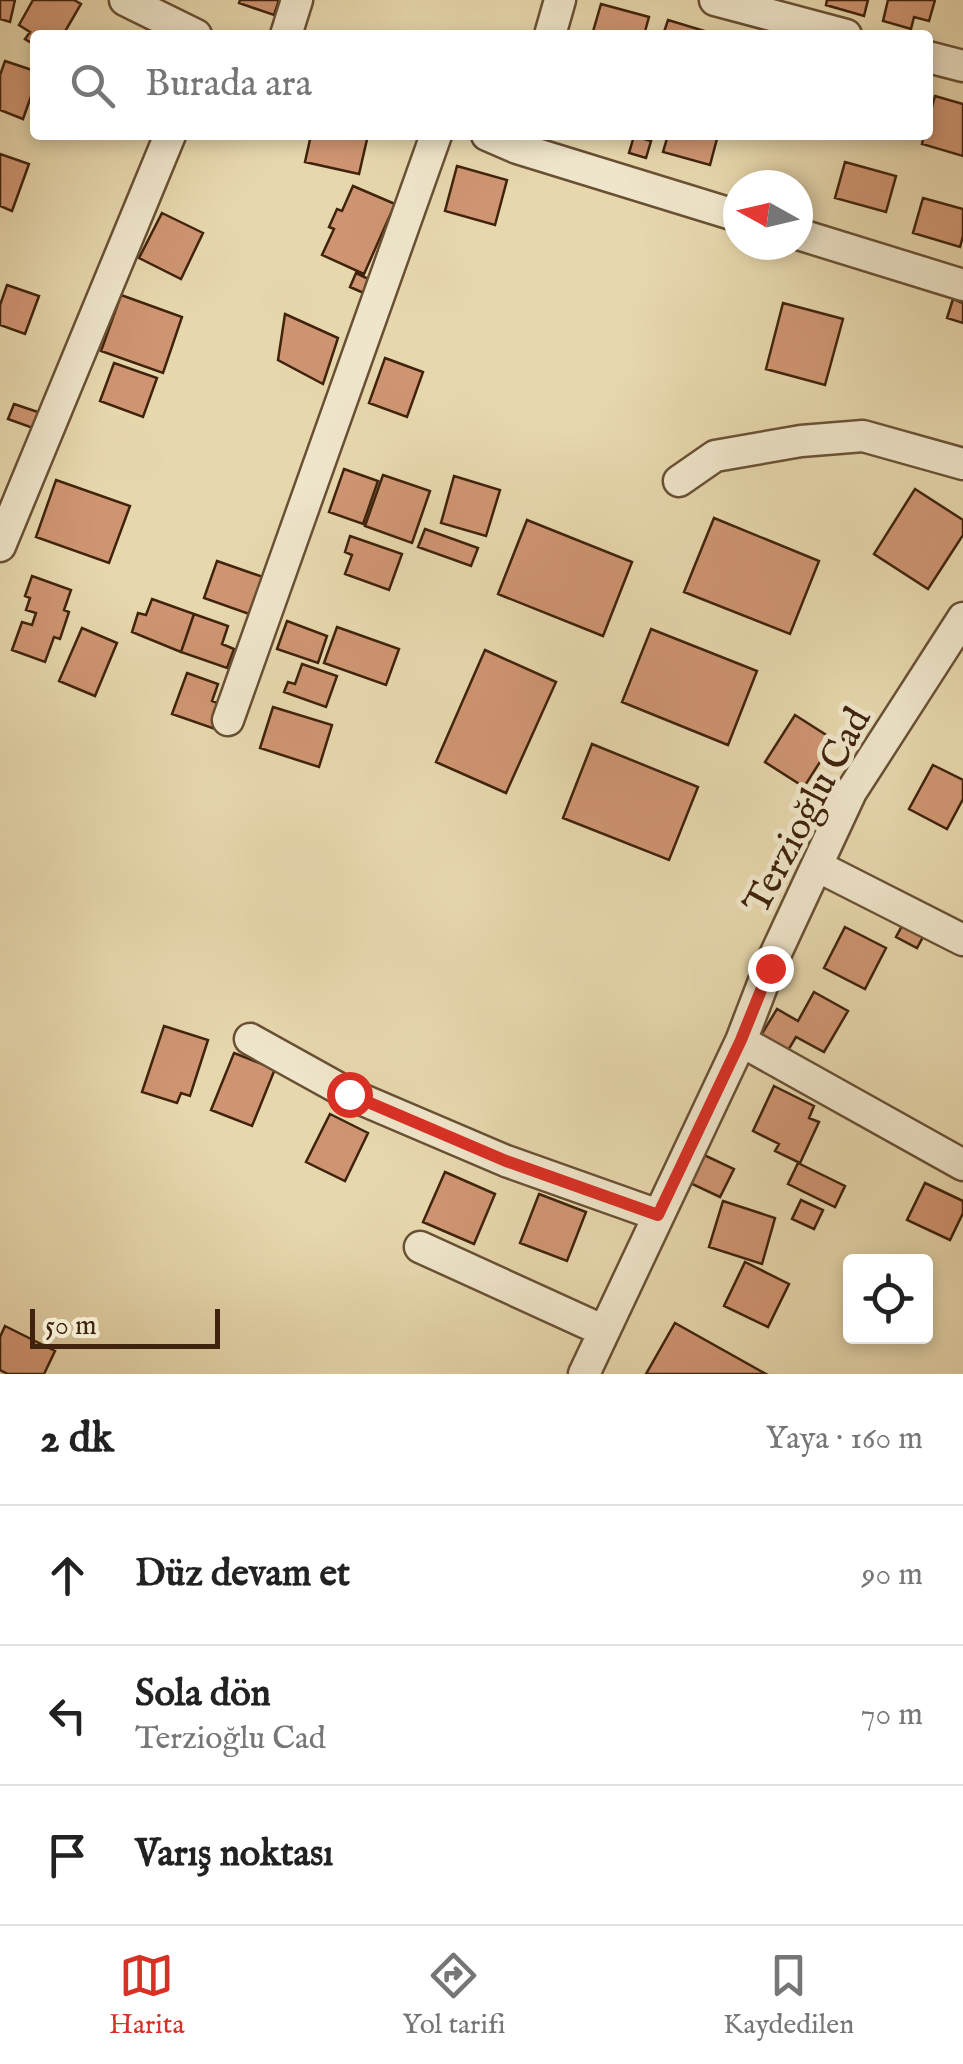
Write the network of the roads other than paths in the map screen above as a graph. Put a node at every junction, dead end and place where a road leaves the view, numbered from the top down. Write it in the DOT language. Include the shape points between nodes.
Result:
graph roads {
  1 [pos="125,0"];
  2 [pos="297,0"];
  3 [pos="560,0"];
  4 [pos="715,0"];
  5 [pos="186,30"];
  6 [pos="288,30"];
  7 [pos="551,30"];
  8 [pos="827,30"];
  9 [pos="933,58"];
  10 [pos="963,66"];
  11 [pos="168,140"];
  12 [pos="434,140"];
  13 [pos="519,142"];
  14 [pos="723,211"];
  15 [pos="813,239"];
  16 [pos="963,285"];
  17 [pos="963,464"];
  18 [pos="679,481"];
  19 [pos="0,546"];
  20 [pos="963,618"];
  21 [pos="228,720"];
  22 [pos="817,866"];
  23 [pos="963,940"];
  24 [pos="250,1039"];
  25 [pos="741,1040"];
  26 [pos="963,1165"];
  27 [pos="658,1215"];
  28 [pos="420,1247"];
  29 [pos="604,1331"];
  30 [pos="584,1374"];
  1 -- 5 [label="street"];
  2 -- 6 [label="street"];
  3 -- 7 [label="street"];
  4 -- 8 [label="street"];
  9 -- 10 [label="street"];
  11 -- 19 [label="street"];
  12 -- 21 [label="street"];
  13 -- 14 [label="street"];
  15 -- 16 [label="street"];
  17 -- 18 [label="street" via="863,436 715,456"];
  20 -- 22 [label="street, Terzioğlu Cad" via="851,792"];
  22 -- 23 [label="street"];
  22 -- 25 [label="street, Terzioğlu Cad"];
  24 -- 27 [label="street" via="349,1094 506,1161"];
  25 -- 26 [label="street"];
  25 -- 27 [label="street, Terzioğlu Cad"];
  27 -- 29 [label="street, Terzioğlu Cad"];
  28 -- 29 [label="street"];
  29 -- 30 [label="street, Terzioğlu Cad"];
}
